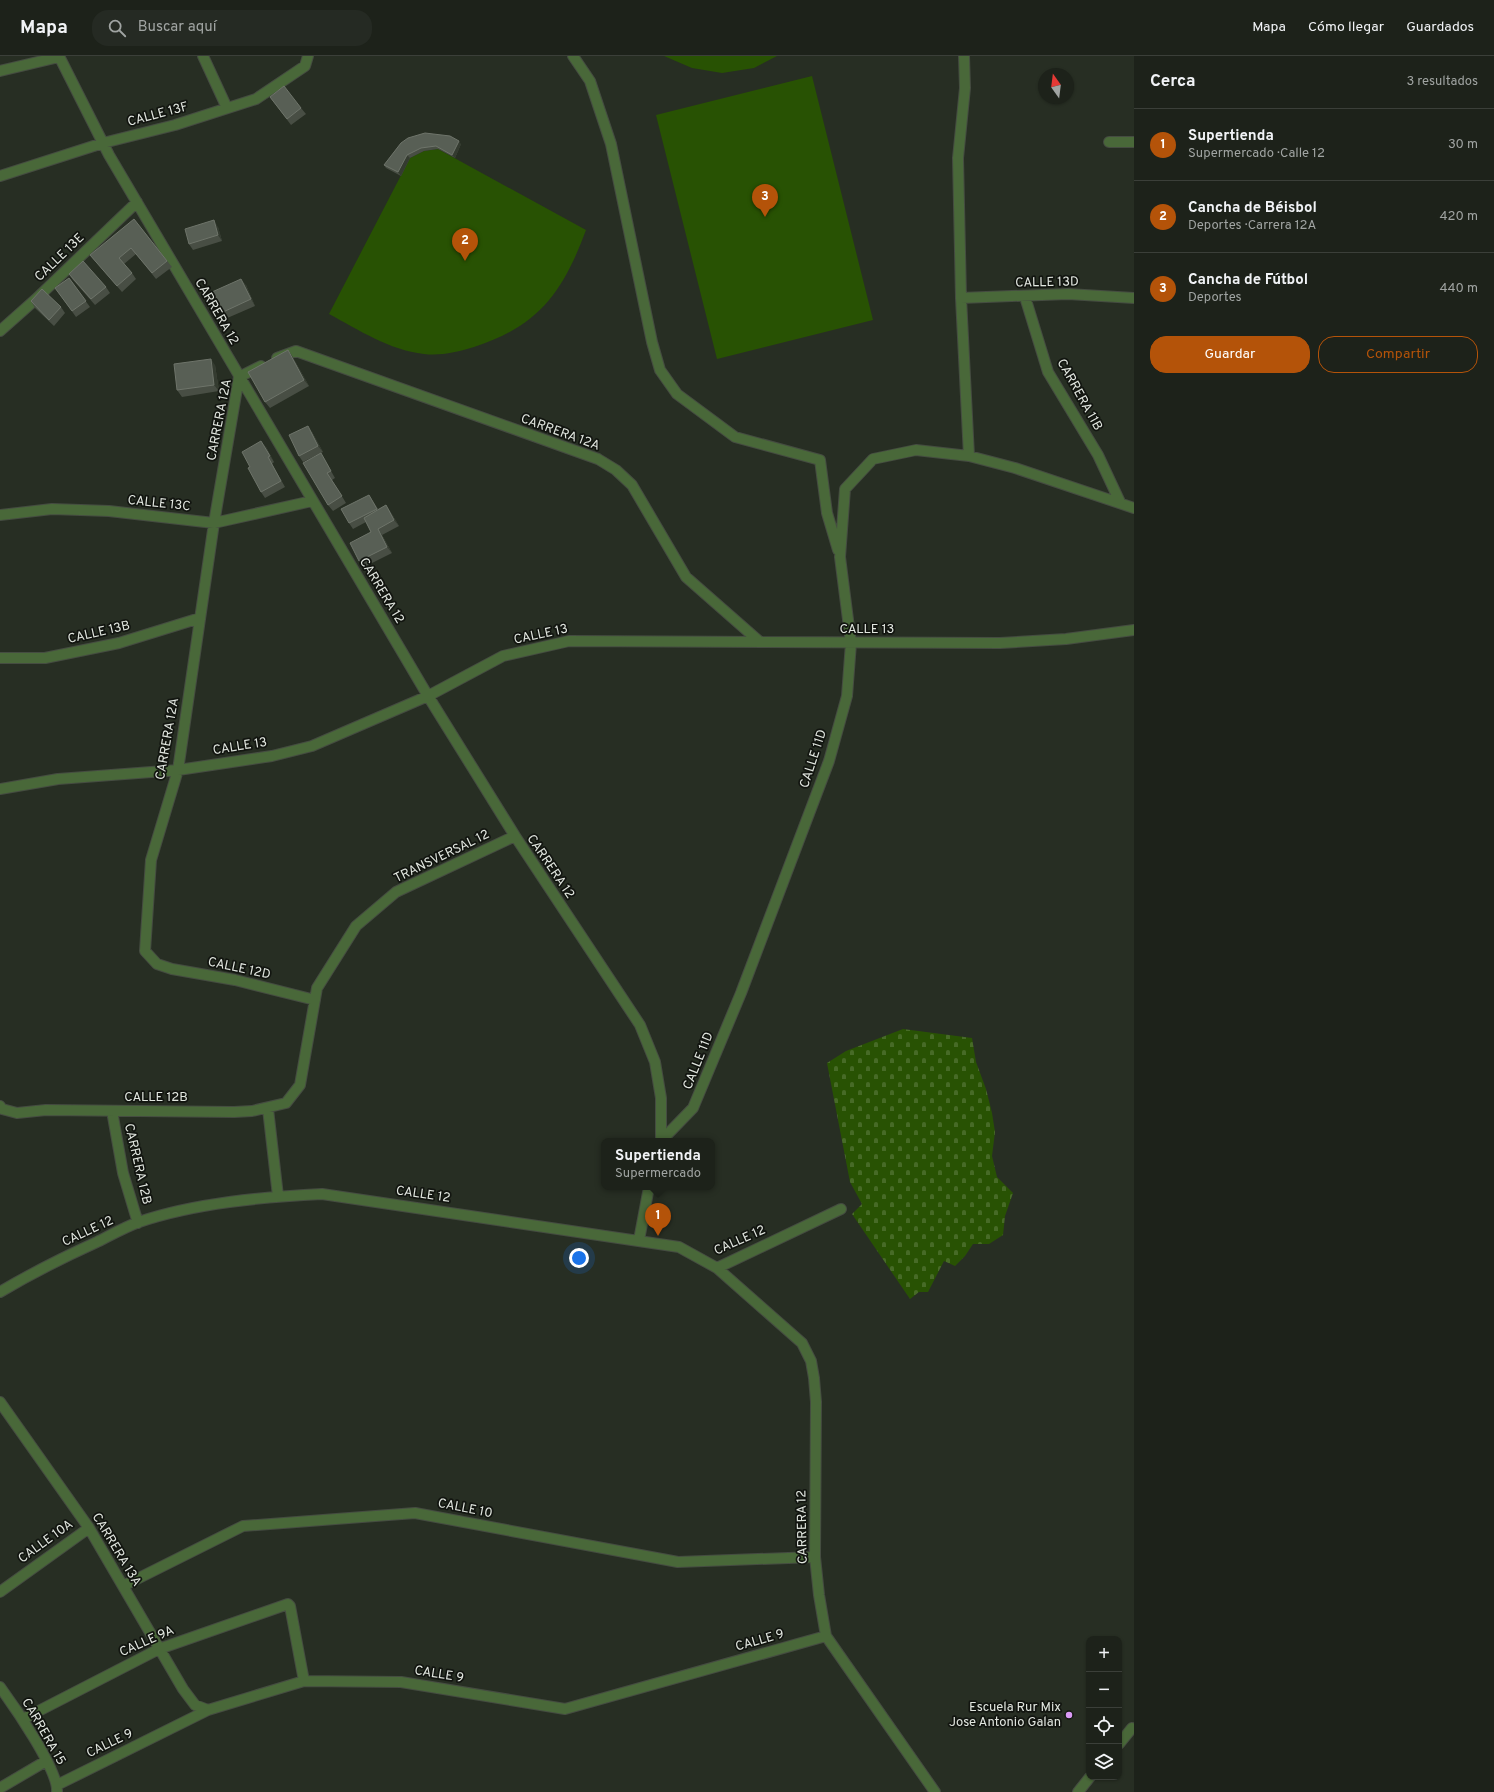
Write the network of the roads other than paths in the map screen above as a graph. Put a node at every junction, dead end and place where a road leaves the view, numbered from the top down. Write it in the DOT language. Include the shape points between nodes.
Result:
graph roads {
  1 [pos="203,56"];
  2 [pos="308,56"];
  3 [pos="573,56"];
  4 [pos="964,56"];
  5 [pos="59,57"];
  6 [pos="0,71"];
  7 [pos="226,108"];
  8 [pos="1109,142"];
  9 [pos="1134,142"];
  10 [pos="103,143"];
  11 [pos="0,176"];
  12 [pos="137,202"];
  13 [pos="1025,297"];
  14 [pos="961,298"];
  15 [pos="1134,298"];
  16 [pos="0,331"];
  17 [pos="239,377"];
  18 [pos="969,456"];
  19 [pos="312,501"];
  20 [pos="1120,502"];
  21 [pos="1134,508"];
  22 [pos="0,514"];
  23 [pos="214,523"];
  24 [pos="840,557"];
  25 [pos="200,618"];
  26 [pos="1134,630"];
  27 [pos="760,642"];
  28 [pos="851,643"];
  29 [pos="0,658"];
  30 [pos="428,696"];
  31 [pos="178,770"];
  32 [pos="0,789"];
  33 [pos="515,836"];
  34 [pos="157,964"];
  35 [pos="315,1000"];
  36 [pos="1,1107"];
  37 [pos="268,1108"];
  38 [pos="112,1111"];
  39 [pos="661,1138"];
  40 [pos="664,1138"];
  41 [pos="648,1190"];
  42 [pos="278,1196"];
  43 [pos="840,1209"];
  44 [pos="138,1223"];
  45 [pos="639,1240"];
  46 [pos="717,1268"];
  47 [pos="0,1292"];
  48 [pos="0,1402"];
  49 [pos="89,1528"];
  50 [pos="815,1558"];
  51 [pos="123,1586"];
  52 [pos="0,1592"];
  53 [pos="826,1636"];
  54 [pos="159,1649"];
  55 [pos="304,1681"];
  56 [pos="0,1687"];
  57 [pos="208,1710"];
  58 [pos="23,1719"];
  59 [pos="1132,1728"];
  60 [pos="1122,1740"];
  61 [pos="46,1761"];
  62 [pos="1088,1780"];
  63 [pos="0,1788"];
  64 [pos="57,1788"];
  65 [pos="935,1792"];
  66 [pos="1078,1792"];
  1 -- 7 [label="street"];
  2 -- 7 [label="street, CALLE 13F" via="305,66 256,99"];
  3 -- 24 [label="street" via="590,81 610,144 660,370 676,394 735,437 820,460 827,514"];
  4 -- 14 [label="street" via="965,88 958,158"];
  5 -- 6 [label="street"];
  5 -- 10 [label="street, CARRERA 12"];
  7 -- 10 [label="street, CALLE 13F" via="175,126"];
  8 -- 9 [label="street"];
  10 -- 11 [label="street, CALLE 13F"];
  10 -- 12 [label="street, CARRERA 12"];
  12 -- 16 [label="street, CALLE 13E"];
  12 -- 17 [label="street, CARRERA 12"];
  13 -- 14 [label="street, CALLE 13D"];
  13 -- 15 [label="street, CALLE 13D" via="1068,294"];
  13 -- 20 [label="street, CARRERA 11B" via="1048,372 1098,455"];
  14 -- 18 [label="street"];
  17 -- 19 [label="street, CARRERA 12"];
  17 -- 23 [label="street, CARRERA 12A"];
  17 -- 27 [label="street, CARRERA 12A" via="296,351 598,459 616,470 632,485 686,577"];
  18 -- 20 [label="street, CALLE 11D"];
  18 -- 24 [label="street, CALLE 11D" via="916,450 873,459 845,488"];
  19 -- 23 [label="street, CALLE 13C"];
  19 -- 30 [label="street, CARRERA 12"];
  20 -- 21 [label="street, CALLE 11D"];
  22 -- 23 [label="street, CALLE 13C" via="52,509 109,511"];
  23 -- 25 [label="street, CARRERA 12A"];
  24 -- 28 [label="street, CALLE 11D"];
  25 -- 29 [label="street, CALLE 13B" via="111,644 45,658"];
  25 -- 31 [label="street, CARRERA 12A"];
  26 -- 28 [label="street, CALLE 13" via="1066,639 1000,643"];
  27 -- 28 [label="street, CALLE 13"];
  27 -- 30 [label="street, CALLE 13" via="569,641 503,656"];
  28 -- 40 [label="street, CALLE 11D" via="847,696 829,761 741,992 693,1108"];
  30 -- 31 [label="street, CALLE 13" via="312,746 272,756"];
  30 -- 33 [label="street, CARRERA 12"];
  31 -- 32 [label="street, CALLE 13" via="58,779"];
  31 -- 34 [label="street, CARRERA 12A" via="151,860 145,951"];
  33 -- 35 [label="street, TRANSVERSAL 12" via="396,892 356,926 317,988"];
  33 -- 39 [label="street, CARRERA 12" via="640,1025 655,1062 661,1098"];
  34 -- 35 [label="street, CALLE 12D"];
  35 -- 37 [label="street, CALLE 12B" via="300,1085 286,1103"];
  36 -- 38 [label="street, CALLE 12B" via="17,1113 46,1110"];
  37 -- 38 [label="street, CALLE 12B" via="252,1111"];
  37 -- 42 [label="street"];
  38 -- 44 [label="street, CARRERA 12B" via="123,1173"];
  41 -- 45 [label="street"];
  42 -- 44 [label="street, CALLE 12" via="227,1203"];
  42 -- 45 [label="street, CALLE 12" via="322,1194"];
  43 -- 46 [label="street, CALLE 12"];
  44 -- 47 [label="street, CALLE 12" via="39,1269"];
  45 -- 46 [label="street, CALLE 12" via="679,1246"];
  46 -- 50 [label="street, CARRERA 12" via="802,1343 811,1361 816,1402"];
  48 -- 49 [label="street, CARRERA 13A"];
  49 -- 51 [label="street, CARRERA 13A"];
  49 -- 52 [label="street, CALLE 10A"];
  50 -- 51 [label="street, CALLE 10" via="678,1562 415,1513 243,1526"];
  50 -- 53 [label="street, CARRERA 12" via="818,1595"];
  51 -- 54 [label="street, CARRERA 13A"];
  53 -- 55 [label="street, CALLE 9" via="565,1709 401,1682"];
  53 -- 65 [label="street, CARRERA 12"];
  54 -- 55 [label="street, CALLE 9A" via="288,1604"];
  54 -- 57 [label="street, CARRERA 13A" via="195,1705"];
  54 -- 58 [label="street, CALLE 9A"];
  55 -- 57 [label="street, CALLE 9"];
  56 -- 58 [label="street, CARRERA 15"];
  57 -- 64 [label="street, CALLE 9"];
  58 -- 61 [label="street, CARRERA 15"];
  59 -- 60 [label="street"];
  61 -- 63 [label="street"];
  61 -- 64 [label="street, CARRERA 15"];
  62 -- 66 [label="street"];
}
